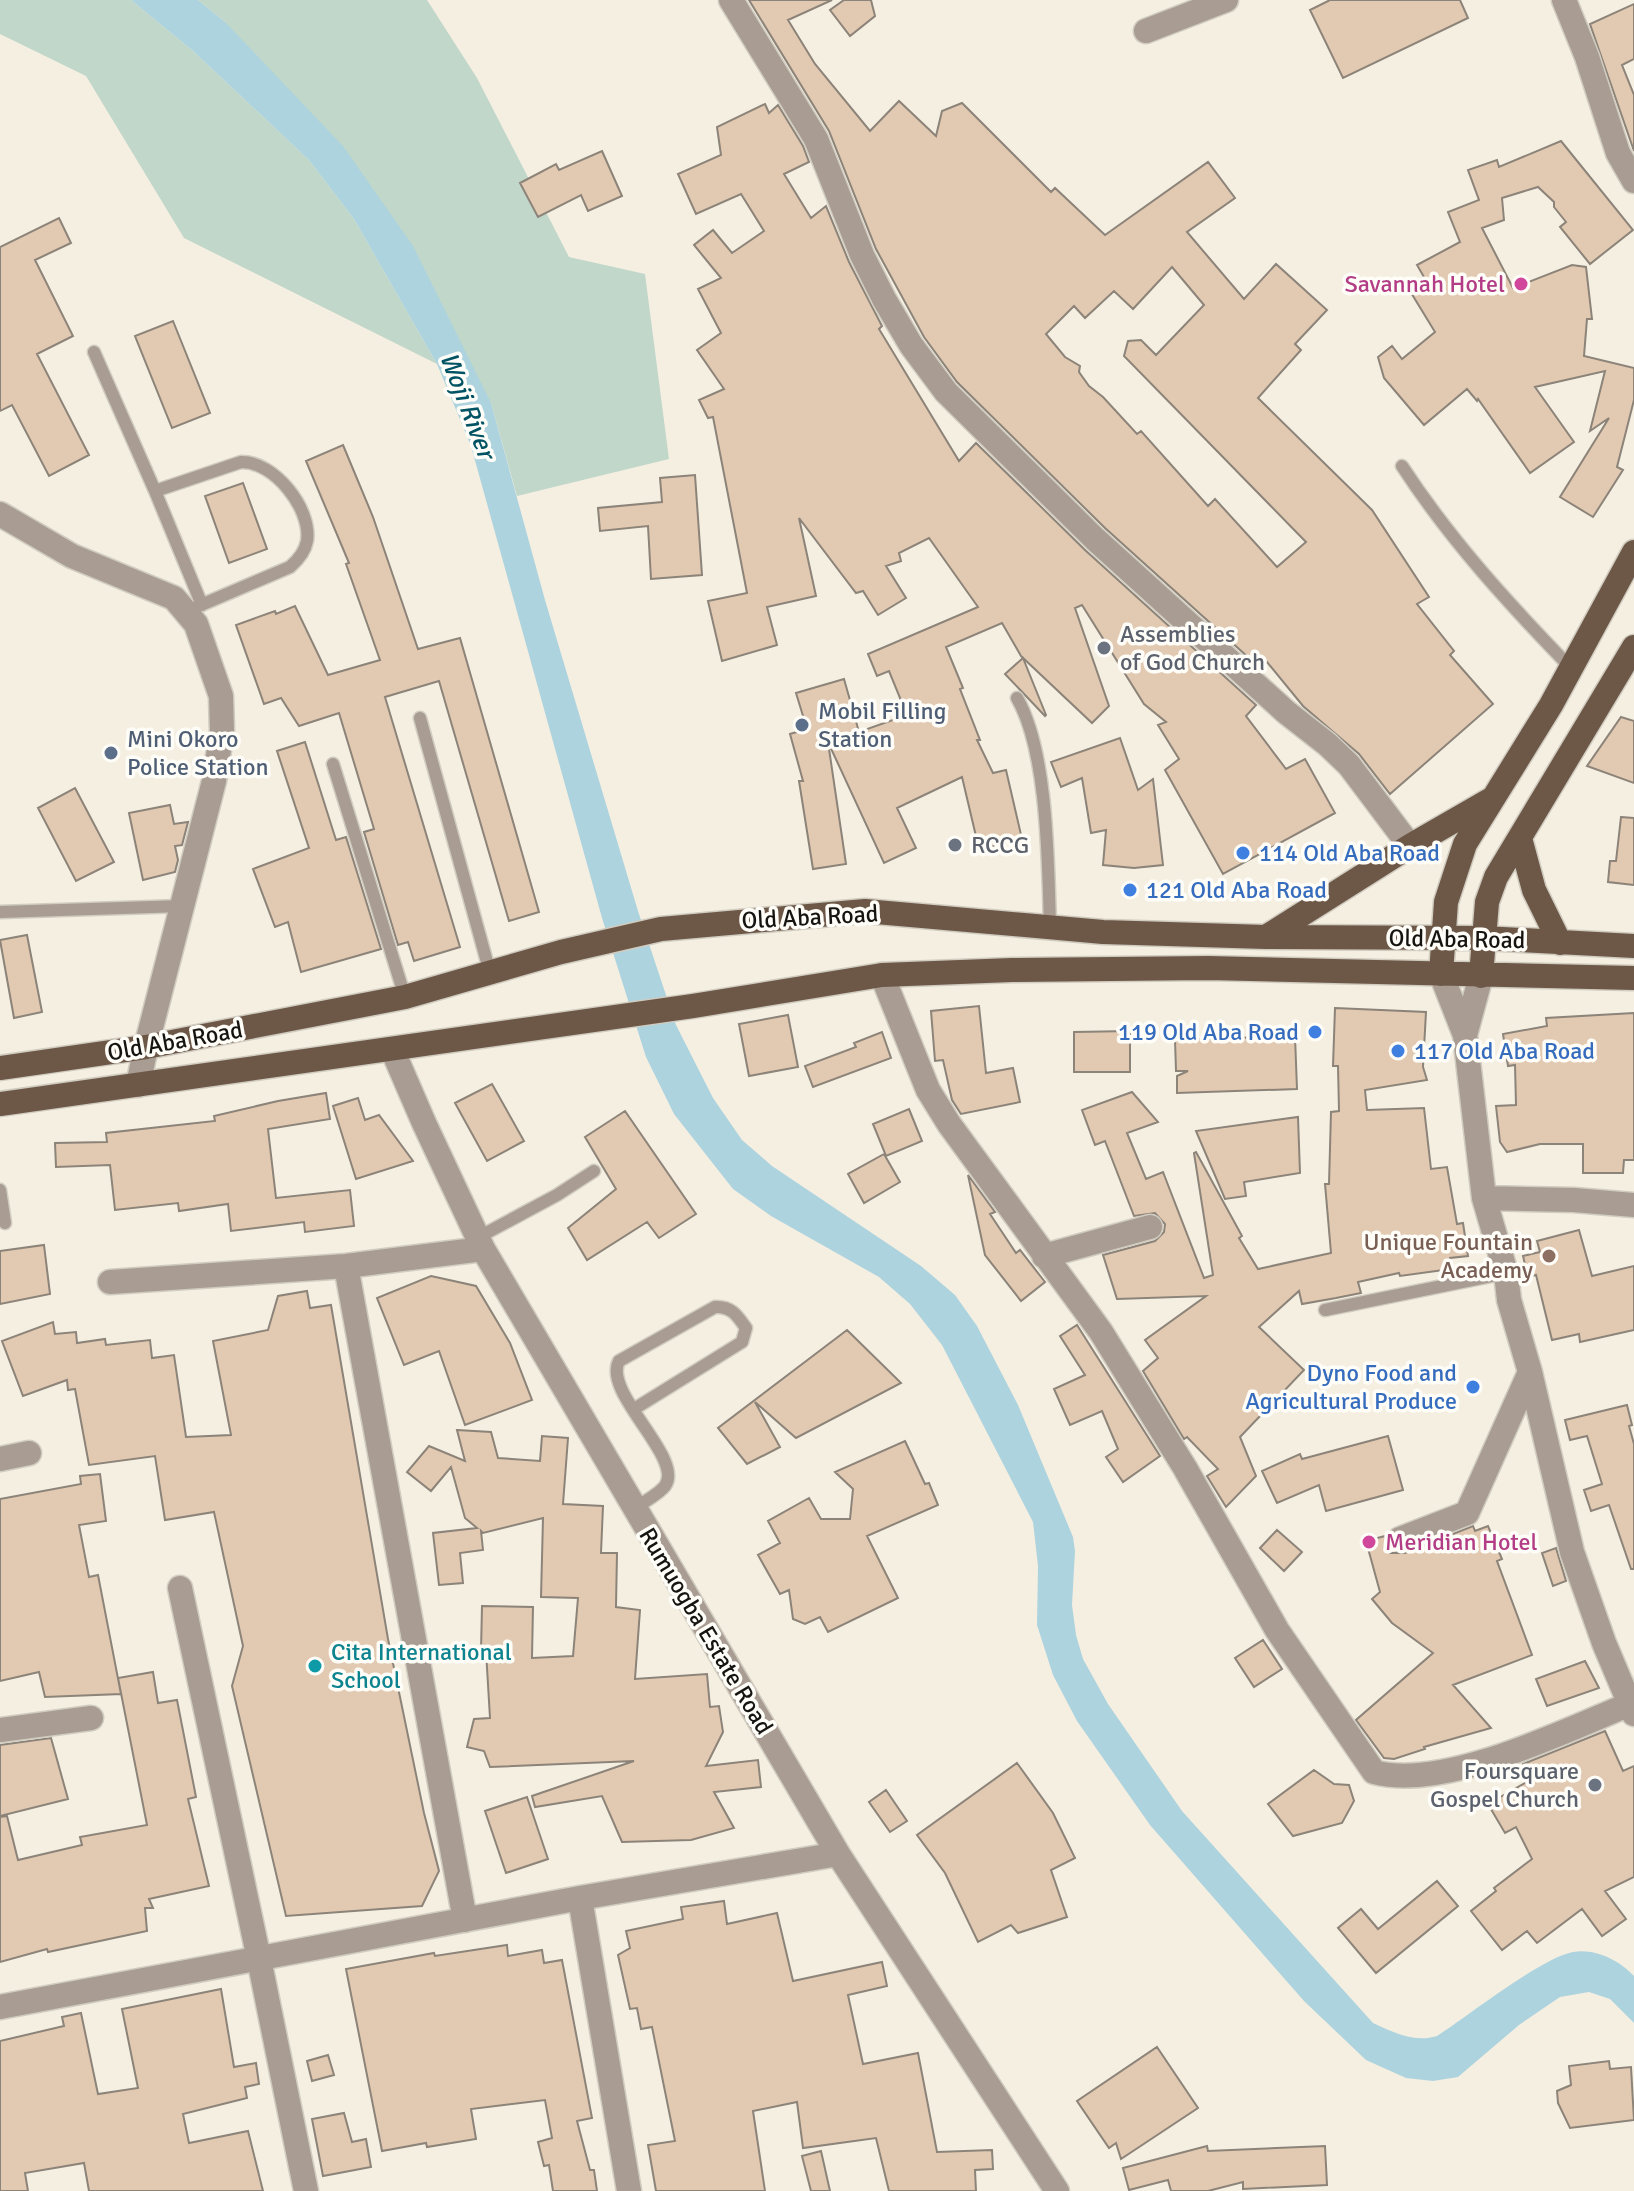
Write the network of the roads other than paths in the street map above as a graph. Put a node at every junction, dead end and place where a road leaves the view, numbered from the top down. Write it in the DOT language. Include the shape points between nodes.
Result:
graph roads {
  1 [pos="731,0"];
  2 [pos="1226,0"];
  3 [pos="1564,0"];
  4 [pos="1146,31"];
  5 [pos="1634,181"];
  6 [pos="94,352"];
  7 [pos="1402,466"];
  8 [pos="155,491"];
  9 [pos="0,514"];
  10 [pos="1634,552"];
  11 [pos="194,608"];
  12 [pos="1634,647"];
  13 [pos="1571,668"];
  14 [pos="1017,698"];
  15 [pos="420,718"];
  16 [pos="333,764"];
  17 [pos="1492,799"];
  18 [pos="1520,838"];
  19 [pos="1410,846"];
  20 [pos="182,906"];
  21 [pos="0,912"];
  22 [pos="1050,927"];
  23 [pos="1266,937"];
  24 [pos="1442,937"];
  25 [pos="1484,938"];
  26 [pos="1560,943"];
  27 [pos="1634,946"];
  28 [pos="490,973"];
  29 [pos="1441,974"];
  30 [pos="882,975"];
  31 [pos="1481,976"];
  32 [pos="1634,978"];
  33 [pos="405,997"];
  34 [pos="1465,1035"];
  35 [pos="146,1047"];
  36 [pos="392,1049"];
  37 [pos="0,1068"];
  38 [pos="138,1085"];
  39 [pos="0,1104"];
  40 [pos="594,1171"];
  41 [pos="0,1190"];
  42 [pos="1484,1198"];
  43 [pos="1634,1205"];
  44 [pos="5,1223"];
  45 [pos="1150,1227"];
  46 [pos="480,1243"];
  47 [pos="1044,1256"];
  48 [pos="346,1266"];
  49 [pos="1506,1273"];
  50 [pos="110,1282"];
  51 [pos="1325,1310"];
  52 [pos="1530,1372"];
  53 [pos="634,1409"];
  54 [pos="29,1453"];
  55 [pos="0,1459"];
  56 [pos="634,1509"];
  57 [pos="1400,1539"];
  58 [pos="180,1588"];
  59 [pos="1632,1709"];
  60 [pos="91,1718"];
  61 [pos="0,1730"];
  62 [pos="838,1854"];
  63 [pos="580,1898"];
  64 [pos="465,1920"];
  65 [pos="259,1959"];
  66 [pos="0,2007"];
  67 [pos="306,2191"];
  68 [pos="629,2191"];
  69 [pos="1057,2191"];
  1 -- 19 [label="street" via="816,139 884,299 946,392 1095,539 1349,765"];
  2 -- 4 [label="street"];
  3 -- 5 [label="street" via="1618,153"];
  6 -- 8 [label="lane"];
  7 -- 13 [label="lane" via="1473,564"];
  8 -- 11 [label="lane"];
  8 -- 11 [label="lane" via="251,461 284,484 304,520 307,541 299,560"];
  9 -- 11 [label="street" via="72,556"];
  10 -- 13 [label="main road"];
  11 -- 20 [label="street" via="221,696 222,731"];
  12 -- 18 [label="main road"];
  13 -- 17 [label="main road"];
  14 -- 22 [label="lane" via="1035,744"];
  15 -- 28 [label="lane"];
  16 -- 33 [label="lane"];
  17 -- 19 [label="main road"];
  17 -- 24 [label="main road" via="1453,875"];
  18 -- 25 [label="main road" via="1491,888"];
  18 -- 26 [label="main road" via="1534,890"];
  19 -- 23 [label="main road"];
  20 -- 21 [label="lane"];
  20 -- 35 [label="street"];
  22 -- 23 [label="main road, Old Aba Road"];
  22 -- 28 [label="main road, Old Aba Road" via="865,911 661,929"];
  23 -- 24 [label="main road, Old Aba Road"];
  24 -- 25 [label="main road, Old Aba Road"];
  24 -- 29 [label="main road"];
  25 -- 26 [label="main road, Old Aba Road"];
  25 -- 31 [label="main road"];
  26 -- 27 [label="main road, Old Aba Road"];
  28 -- 33 [label="main road, Old Aba Road"];
  29 -- 30 [label="main road, Old Aba Road" via="1104,968"];
  29 -- 31 [label="main road, Old Aba Road"];
  29 -- 34 [label="street"];
  30 -- 36 [label="main road, Old Aba Road"];
  30 -- 47 [label="street" via="928,1090"];
  31 -- 32 [label="main road, Old Aba Road"];
  31 -- 34 [label="street"];
  33 -- 35 [label="main road, Old Aba Road"];
  34 -- 42 [label="street"];
  35 -- 37 [label="main road, Old Aba Road"];
  35 -- 38 [label="street"];
  36 -- 38 [label="main road, Old Aba Road"];
  36 -- 46 [label="street, Rumuogba Estate Road"];
  38 -- 39 [label="main road, Old Aba Road"];
  40 -- 46 [label="lane"];
  41 -- 44 [label="lane"];
  42 -- 43 [label="street"];
  42 -- 49 [label="street"];
  45 -- 47 [label="street"];
  46 -- 48 [label="street"];
  46 -- 56 [label="street, Rumuogba Estate Road"];
  47 -- 59 [label="street" via="1101,1332 1277,1630 1374,1772 1428,1773 1486,1762"];
  48 -- 50 [label="street"];
  48 -- 64 [label="street"];
  49 -- 51 [label="lane"];
  49 -- 52 [label="street"];
  52 -- 57 [label="street" via="1467,1513"];
  52 -- 59 [label="street" via="1572,1552"];
  53 -- 53 [label="lane" via="616,1378 619,1361 715,1307 733,1311 746,1328 742,1342"];
  53 -- 56 [label="lane" via="669,1475 664,1487"];
  54 -- 55 [label="street"];
  56 -- 62 [label="street, Rumuogba Estate Road"];
  58 -- 65 [label="street"];
  60 -- 61 [label="street"];
  62 -- 63 [label="street"];
  62 -- 69 [label="street, Rumuogba Estate Road"];
  63 -- 64 [label="street"];
  63 -- 68 [label="street"];
  64 -- 65 [label="street"];
  65 -- 66 [label="street"];
  65 -- 67 [label="street"];
}
